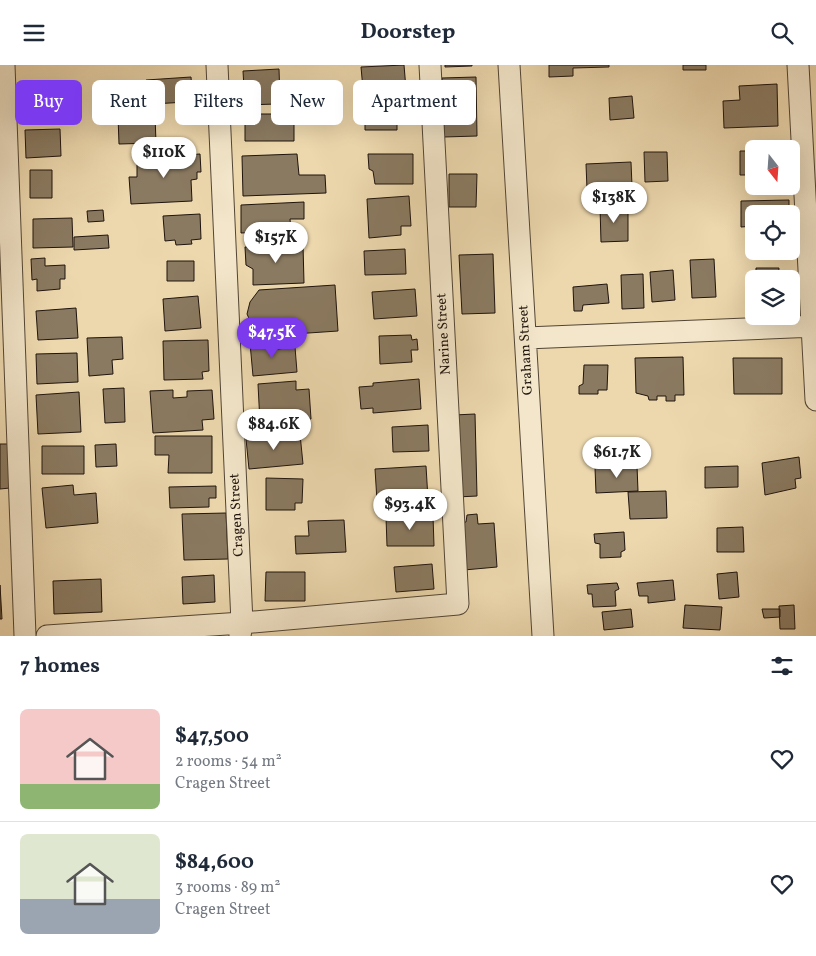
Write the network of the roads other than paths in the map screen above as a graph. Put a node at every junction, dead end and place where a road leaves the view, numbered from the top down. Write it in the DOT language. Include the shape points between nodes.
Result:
graph roads {
  1 [pos="4,65"];
  2 [pos="217,65"];
  3 [pos="430,65"];
  4 [pos="509,65"];
  5 [pos="798,65"];
  6 [pos="814,326"];
  7 [pos="526,338"];
  8 [pos="816,400"];
  9 [pos="241,629"];
  10 [pos="25,636"];
  11 [pos="47,636"];
  12 [pos="543,636"];
  1 -- 10 [label="street"];
  2 -- 9 [label="street, Cragen Street"];
  3 -- 9 [label="street, Narine Street" via="458,604"];
  4 -- 7 [label="street, Graham Street"];
  5 -- 6 [label="street"];
  6 -- 7 [label="street"];
  6 -- 8 [label="street"];
  7 -- 12 [label="street, Graham Street"];
  9 -- 11 [label="street"];
}
